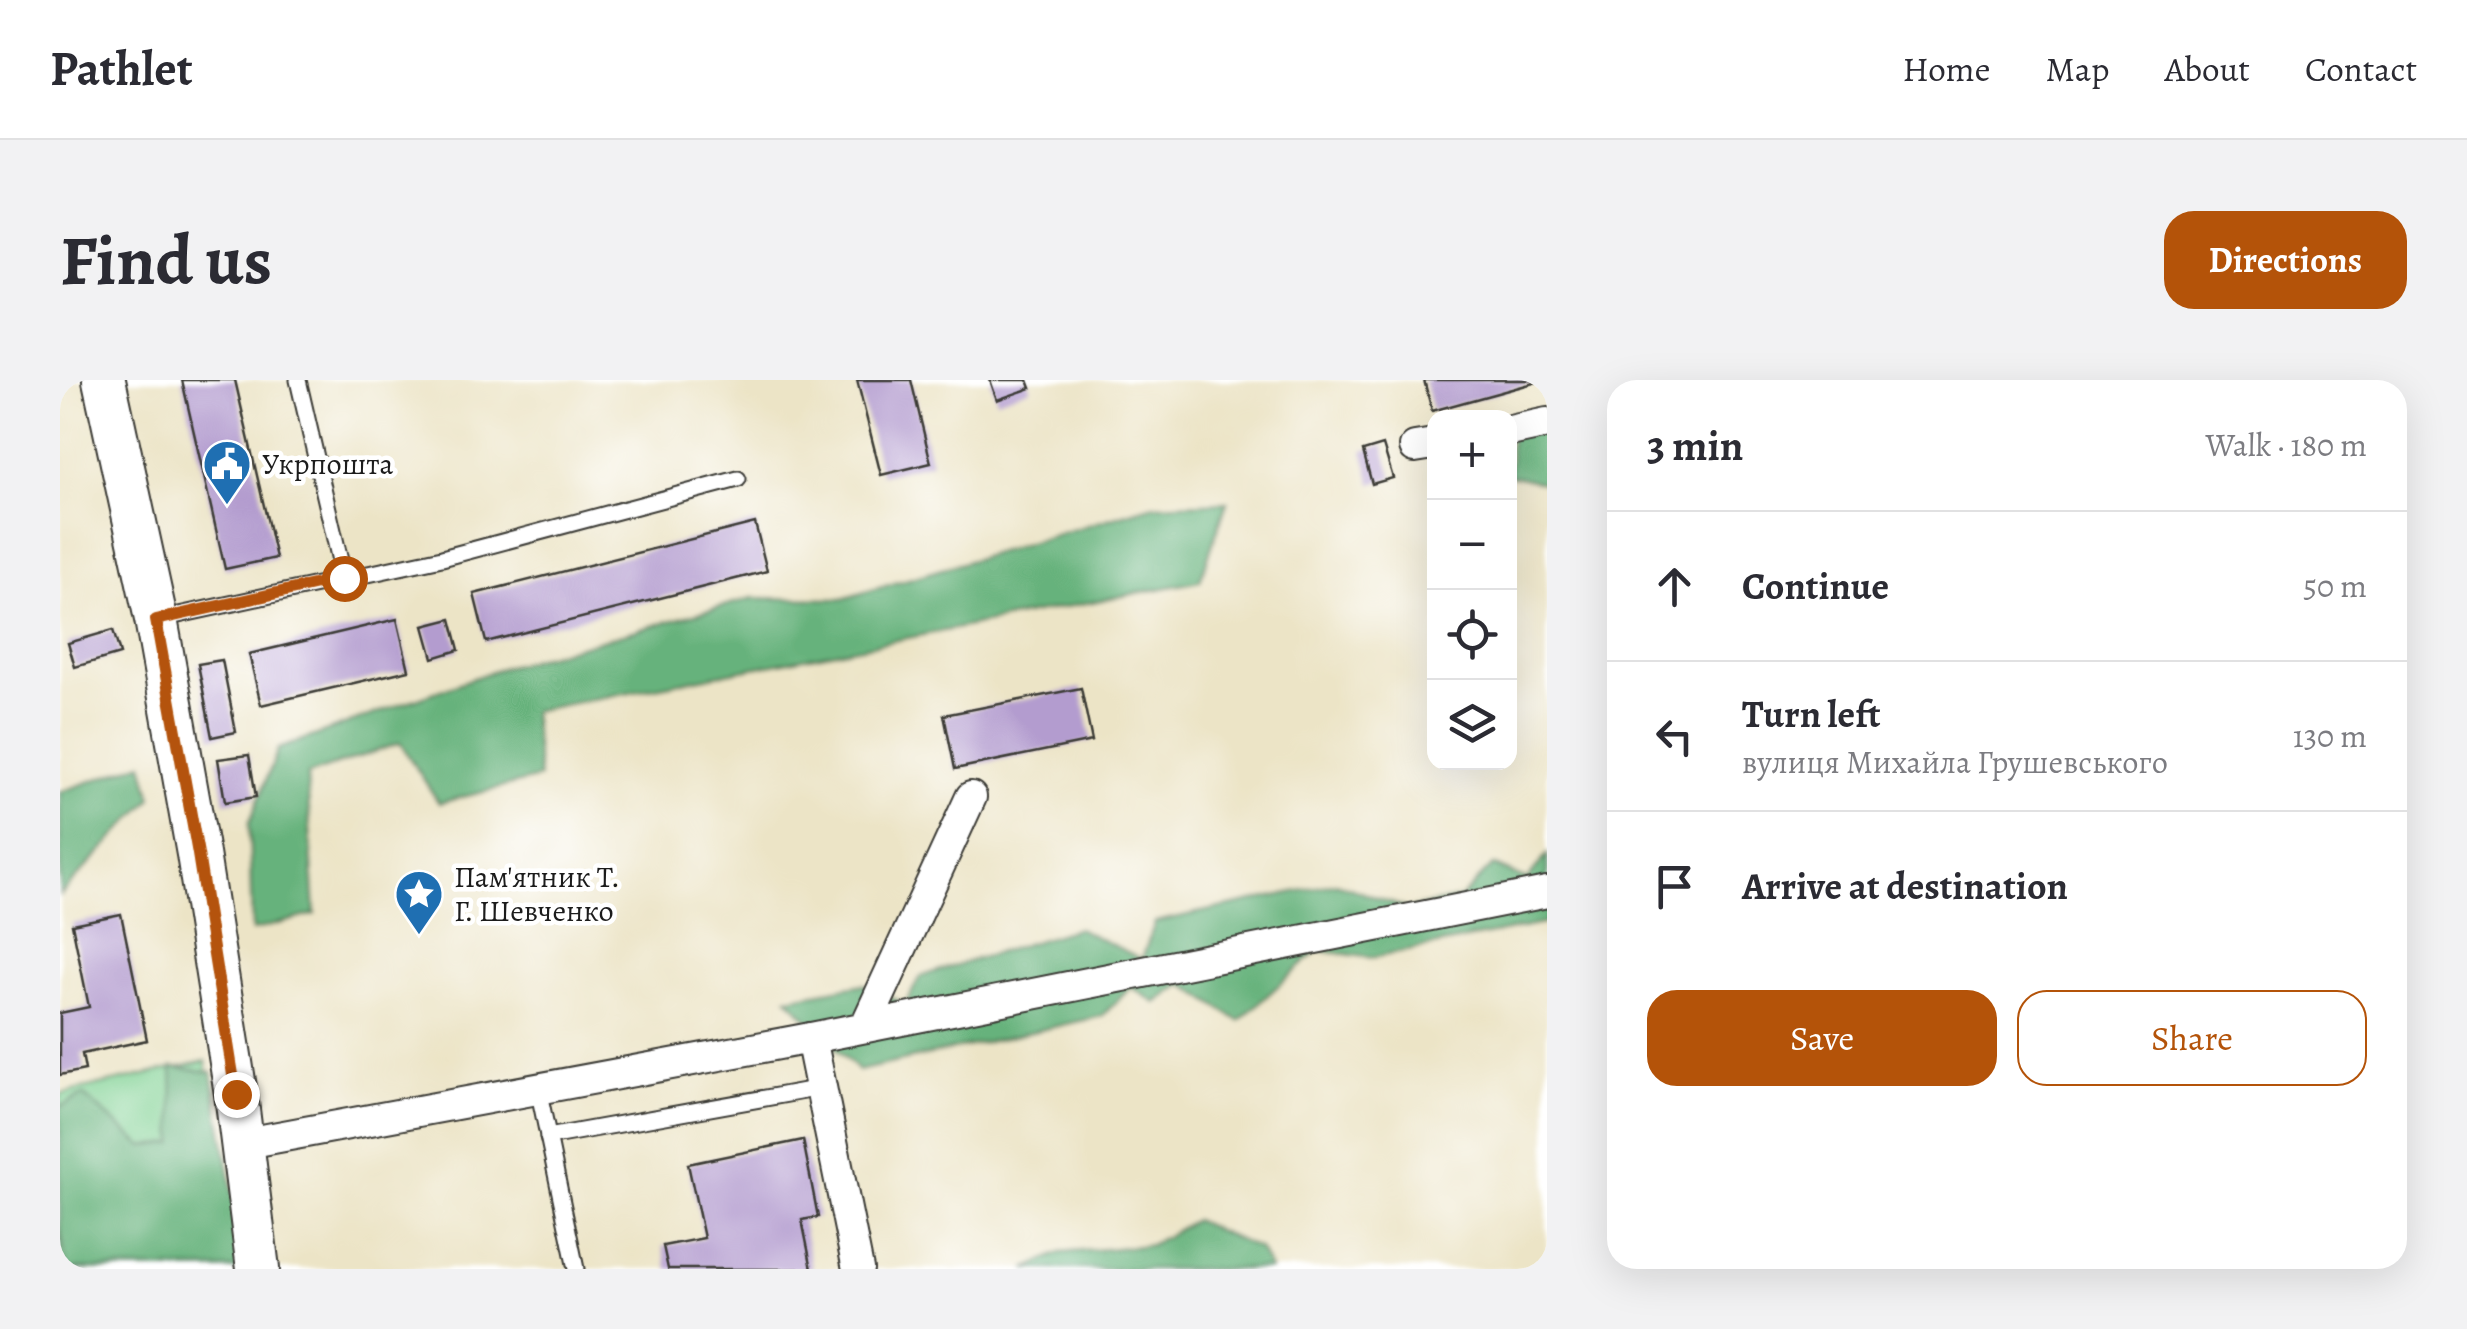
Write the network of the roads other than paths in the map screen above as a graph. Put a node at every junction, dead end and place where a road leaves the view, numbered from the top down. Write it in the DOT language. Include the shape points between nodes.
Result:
graph roads {
  1 [pos="104,380"];
  2 [pos="298,380"];
  3 [pos="1547,423"];
  4 [pos="1517,429"];
  5 [pos="738,479"];
  6 [pos="344,578"];
  7 [pos="156,620"];
  8 [pos="970,797"];
  9 [pos="1547,892"];
  10 [pos="865,1027"];
  11 [pos="811,1038"];
  12 [pos="538,1088"];
  13 [pos="821,1088"];
  14 [pos="548,1137"];
  15 [pos="241,1144"];
  16 [pos="258,1269"];
  17 [pos="576,1269"];
  18 [pos="858,1269"];
  1 -- 7 [label="street"];
  2 -- 6 [label="lane"];
  3 -- 4 [label="street"];
  5 -- 6 [label="lane"];
  6 -- 7 [label="lane"];
  7 -- 15 [label="street"];
  8 -- 10 [label="street"];
  9 -- 10 [label="street"];
  10 -- 11 [label="street"];
  11 -- 12 [label="street"];
  11 -- 13 [label="street"];
  12 -- 14 [label="lane"];
  12 -- 15 [label="street"];
  13 -- 14 [label="lane"];
  13 -- 18 [label="street"];
  14 -- 17 [label="lane"];
  15 -- 16 [label="street"];
}
